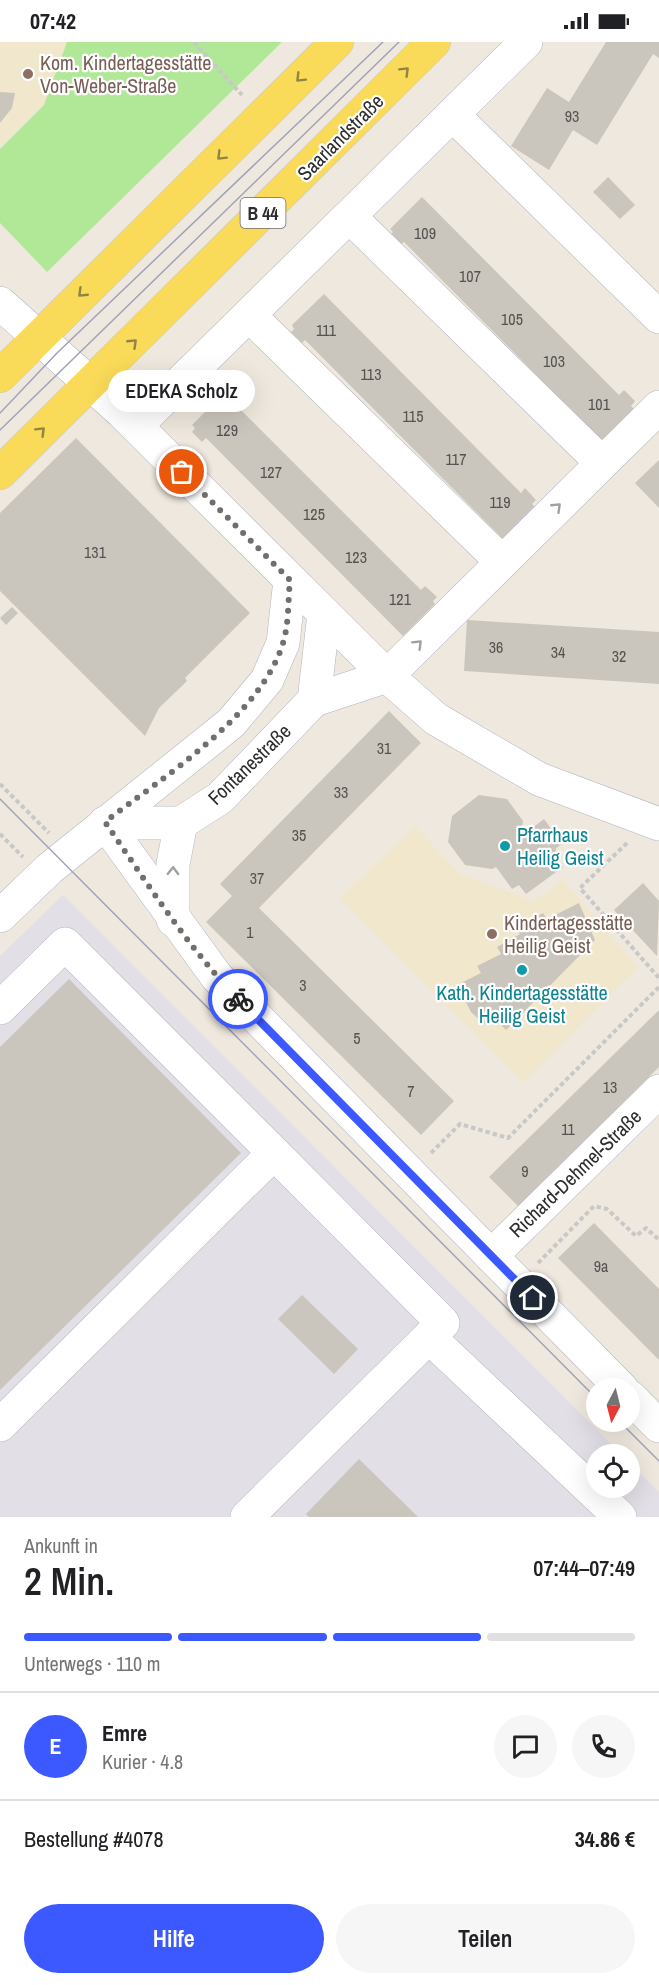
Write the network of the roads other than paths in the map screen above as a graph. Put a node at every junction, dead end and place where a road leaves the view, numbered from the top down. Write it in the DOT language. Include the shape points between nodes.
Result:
graph roads {
  1 [pos="337,42"];
  2 [pos="434,42"];
  3 [pos="526,42"];
  4 [pos="453,115"];
  5 [pos="350,217"];
  6 [pos="0,303"];
  7 [pos="250,316"];
  8 [pos="659,317"];
  9 [pos="39,337"];
  10 [pos="0,376"];
  11 [pos="90,382"];
  12 [pos="659,407"];
  13 [pos="136,426"];
  14 [pos="602,463"];
  15 [pos="0,473"];
  16 [pos="501,561"];
  17 [pos="290,580"];
  18 [pos="324,614"];
  19 [pos="387,676"];
  20 [pos="314,700"];
  21 [pos="105,822"];
  22 [pos="182,823"];
  23 [pos="655,823"];
  24 [pos="0,916"];
  25 [pos="173,920"];
  26 [pos="0,1008"];
  27 [pos="659,1091"];
  28 [pos="274,1153"];
  29 [pos="490,1256"];
  30 [pos="429,1337"];
  31 [pos="611,1378"];
  32 [pos="640,1407"];
  33 [pos="0,1425"];
  34 [pos="659,1426"];
  35 [pos="258,1513"];
  36 [pos="620,1517"];
  1 -- 9 [label="main road, one-way"];
  11 -- 2 [label="main road, Saarlandstraße / B 44, one-way" via="132,345"];
  3 -- 4 [label="street"];
  4 -- 5 [label="street"];
  4 -- 8 [label="street"];
  5 -- 7 [label="street"];
  5 -- 14 [label="street"];
  6 -- 9 [label="street"];
  7 -- 13 [label="street"];
  7 -- 16 [label="street"];
  9 -- 10 [label="main road"];
  9 -- 11 [label="street"];
  11 -- 13 [label="street"];
  15 -- 11 [label="main road, Saarlandstraße / B 44, one-way"];
  12 -- 14 [label="street, Fontanestraße"];
  13 -- 17 [label="street"];
  16 -- 14 [label="street, Fontanestraße, one-way"];
  19 -- 16 [label="street, Fontanestraße, one-way"];
  17 -- 18 [label="street"];
  17 -- 21 [label="street" via="283,642 267,680 231,723"];
  18 -- 19 [label="street"];
  18 -- 20 [label="street"];
  19 -- 20 [label="street, Fontanestraße"];
  19 -- 23 [label="street" via="436,719 539,779"];
  20 -- 22 [label="street, Fontanestraße" via="220,798"];
  21 -- 22 [label="street"];
  21 -- 24 [label="street"];
  21 -- 25 [label="street"];
  25 -- 22 [label="street, one-way" via="172,864"];
  25 -- 29 [label="street" via="217,977"];
  26 -- 28 [label="street" via="65,944"];
  27 -- 29 [label="street, Richard-Dehmel-Straße"];
  28 -- 30 [label="street" via="443,1323"];
  28 -- 33 [label="street"];
  29 -- 31 [label="street"];
  30 -- 35 [label="street"];
  30 -- 36 [label="street"];
  32 -- 34 [label="street"];
}
